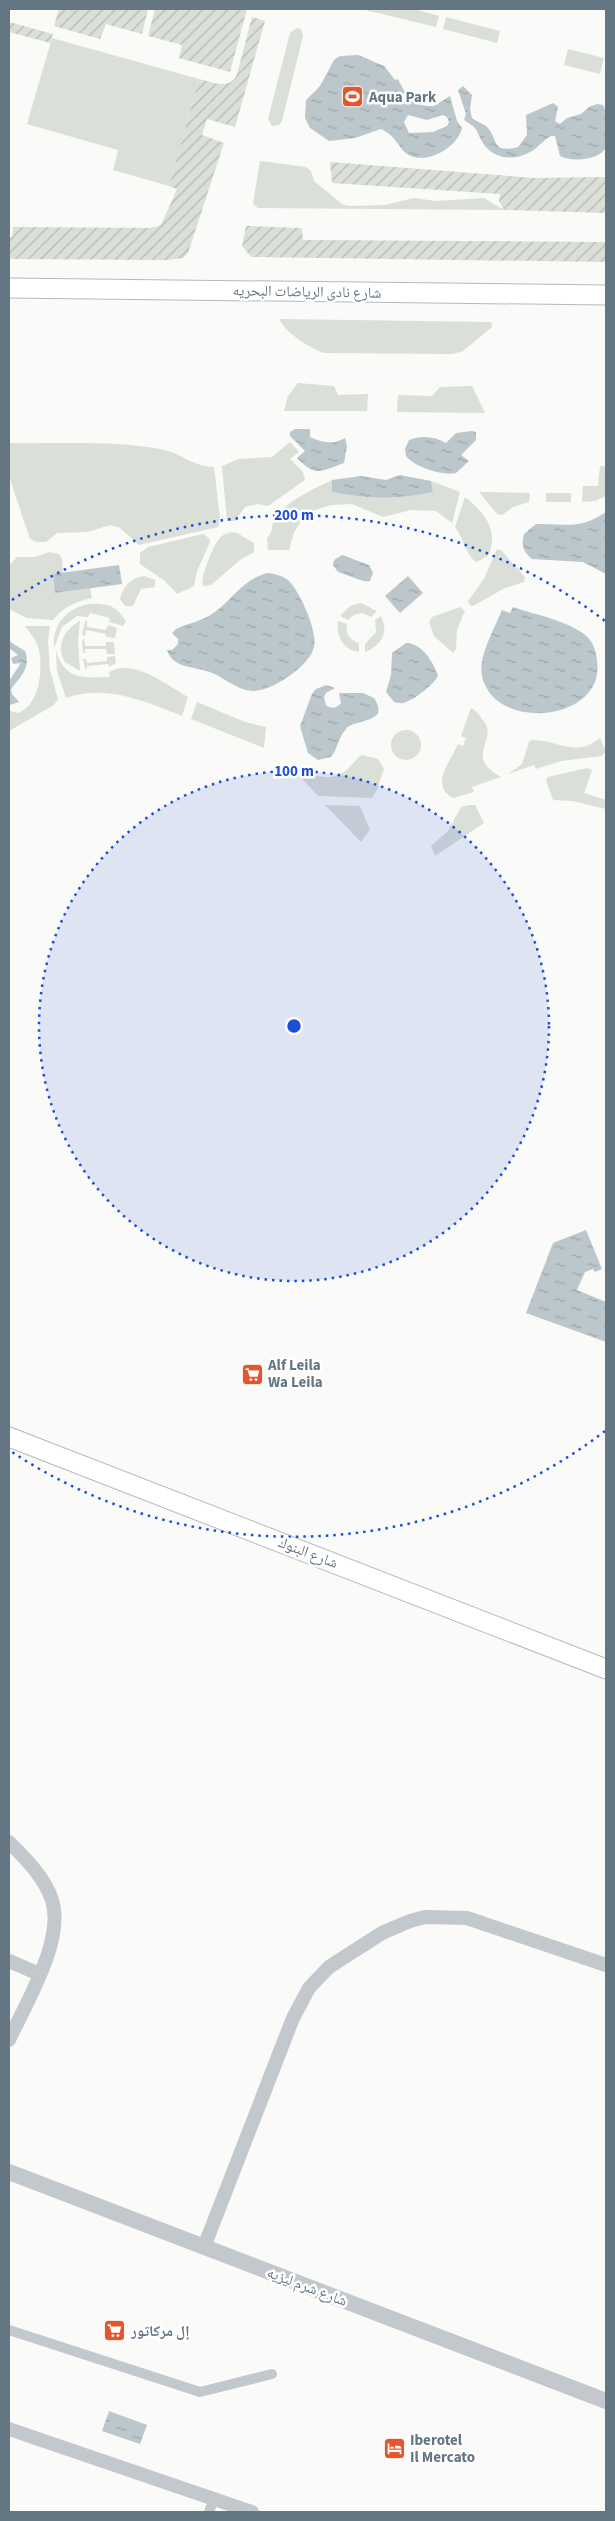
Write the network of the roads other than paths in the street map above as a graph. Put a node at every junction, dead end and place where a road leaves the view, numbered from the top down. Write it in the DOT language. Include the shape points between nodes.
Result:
graph roads {
  1 [pos="9,288"];
  2 [pos="606,295"];
  3 [pos="9,1437"];
  4 [pos="606,1669"];
  5 [pos="9,1842"];
  6 [pos="9,1961"];
  7 [pos="606,1965"];
  8 [pos="39,1974"];
  9 [pos="9,2040"];
  10 [pos="9,2172"];
  11 [pos="204,2247"];
  12 [pos="9,2330"];
  13 [pos="272,2374"];
  14 [pos="606,2401"];
  15 [pos="9,2429"];
  16 [pos="211,2506"];
  17 [pos="252,2512"];
  1 -- 2 [label="main road, شارع نادى الرياضات البحريه"];
  3 -- 4 [label="main road, شارع البنوك"];
  5 -- 8 [label="street" via="24,1857 52,1898 54,1935"];
  6 -- 8 [label="street"];
  7 -- 11 [label="street" via="467,1918 440,1916 395,1926 329,1967 309,1988 292,2018"];
  8 -- 9 [label="street"];
  10 -- 11 [label="street, شارع شرم ليزيه"];
  11 -- 14 [label="street, شارع شرم ليزيه"];
  12 -- 13 [label="street" via="200,2392"];
  15 -- 16 [label="street"];
  16 -- 17 [label="street"];
}
